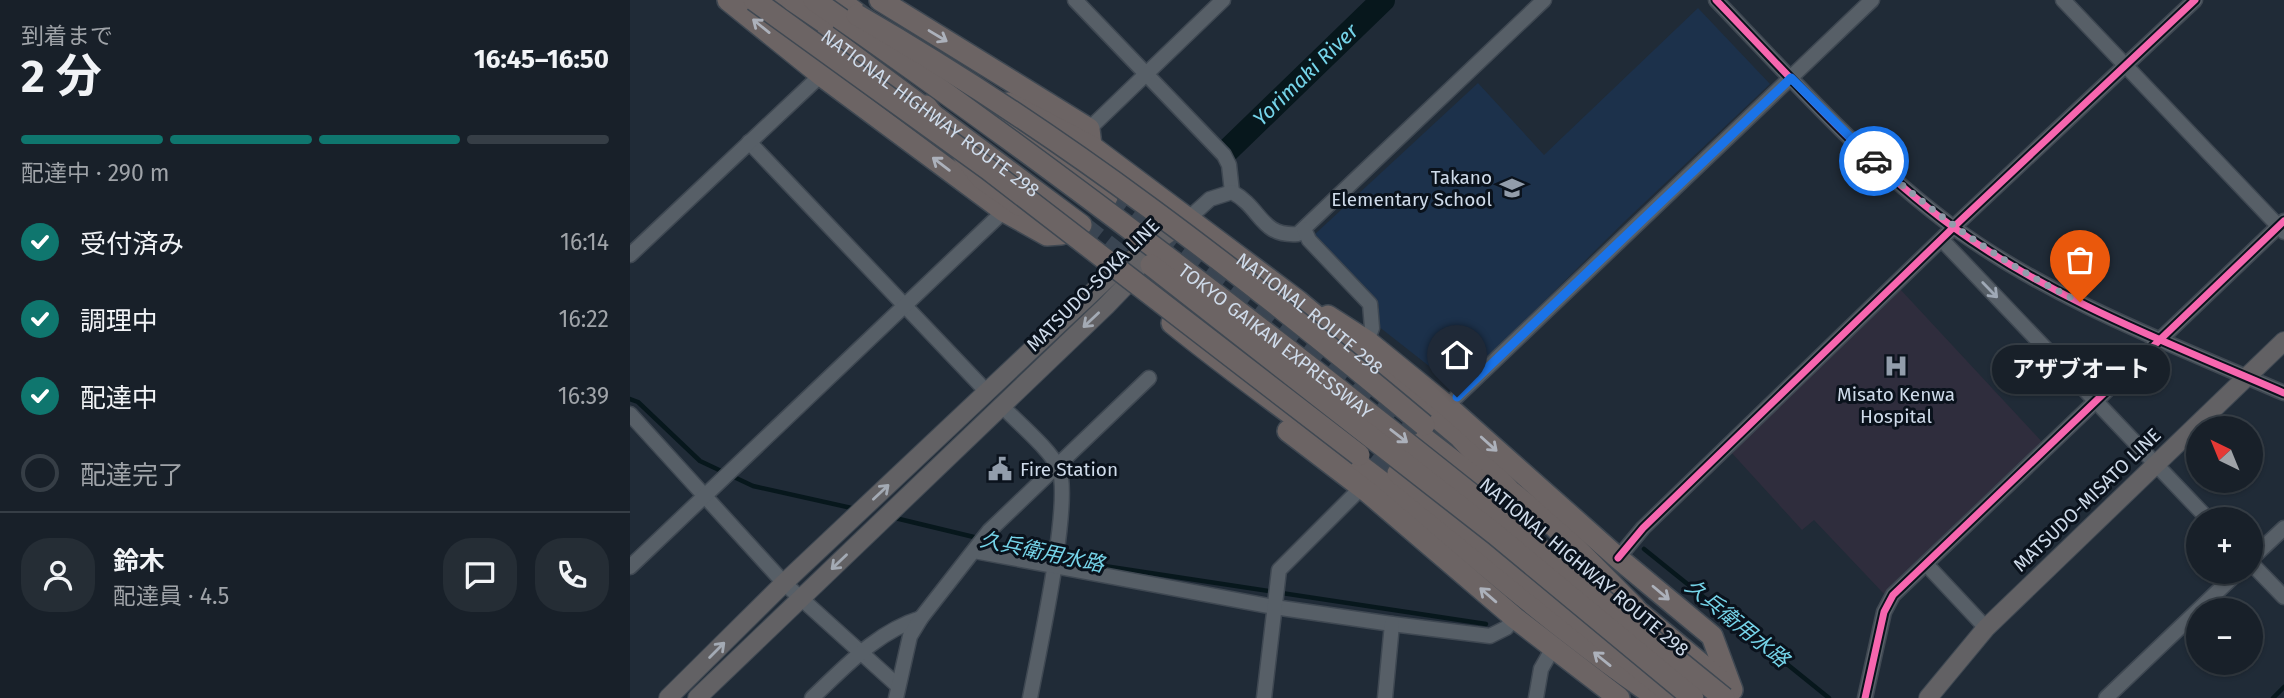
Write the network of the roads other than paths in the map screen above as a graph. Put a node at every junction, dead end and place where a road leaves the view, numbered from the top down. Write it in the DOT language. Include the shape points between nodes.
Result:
graph roads {
  1 [pos="728,0"];
  2 [pos="754,0"];
  3 [pos="779,0"];
  4 [pos="792,0"];
  5 [pos="814,0"];
  6 [pos="831,0"];
  7 [pos="839,0"];
  8 [pos="1075,0"];
  9 [pos="1223,0"];
  10 [pos="1544,0"];
  11 [pos="1716,0"];
  12 [pos="1872,0"];
  13 [pos="2063,0"];
  14 [pos="2195,0"];
  15 [pos="892,3"];
  16 [pos="2126,65"];
  17 [pos="1146,74"];
  18 [pos="821,75"];
  19 [pos="1791,78"];
  20 [pos="944,79"];
  21 [pos="926,106"];
  22 [pos="1090,137"];
  23 [pos="749,142"];
  24 [pos="1232,192"];
  25 [pos="1107,197"];
  26 [pos="1004,211"];
  27 [pos="1189,218"];
  28 [pos="1082,225"];
  29 [pos="2282,226"];
  30 [pos="1954,227"];
  31 [pos="1304,229"];
  32 [pos="1061,234"];
  33 [pos="1943,241"];
  34 [pos="630,255"];
  35 [pos="1119,280"];
  36 [pos="1298,301"];
  37 [pos="905,304"];
  38 [pos="2161,340"];
  39 [pos="1367,341"];
  40 [pos="2284,341"];
  41 [pos="1149,377"];
  42 [pos="2246,377"];
  43 [pos="987,392"];
  44 [pos="2284,393"];
  45 [pos="1267,398"];
  46 [pos="2095,401"];
  47 [pos="1001,405"];
  48 [pos="1447,406"];
  49 [pos="630,414"];
  50 [pos="643,430"];
  51 [pos="1425,432"];
  52 [pos="630,439"];
  53 [pos="2155,464"];
  54 [pos="1057,466"];
  55 [pos="1398,473"];
  56 [pos="1361,488"];
  57 [pos="1510,491"];
  58 [pos="703,497"];
  59 [pos="1411,505"];
  60 [pos="2197,507"];
  61 [pos="2284,528"];
  62 [pos="2263,548"];
  63 [pos="976,549"];
  64 [pos="1618,558"];
  65 [pos="1926,564"];
  66 [pos="1053,565"];
  67 [pos="630,567"];
  68 [pos="2263,575"];
  69 [pos="784,583"];
  70 [pos="2225,584"];
  71 [pos="2284,597"];
  72 [pos="802,598"];
  73 [pos="1273,607"];
  74 [pos="1635,608"];
  75 [pos="921,618"];
  76 [pos="1515,618"];
  77 [pos="1392,624"];
  78 [pos="1986,628"];
  79 [pos="1553,649"];
  80 [pos="861,652"];
  81 [pos="897,692"];
  82 [pos="1732,695"];
  83 [pos="668,698"];
  84 [pos="696,698"];
  85 [pos="812,698"];
  86 [pos="1030,698"];
  87 [pos="1264,698"];
  88 [pos="1385,698"];
  89 [pos="1536,698"];
  90 [pos="1619,698"];
  91 [pos="1658,698"];
  92 [pos="1676,698"];
  93 [pos="1693,698"];
  94 [pos="1865,698"];
  95 [pos="1928,698"];
  96 [pos="2106,698"];
  18 -- 1 [label="highway, one-way"];
  2 -- 59 [label="highway, bridge" via="988,169 1359,455"];
  3 -- 21 [label="highway, NATIONAL HIGHWAY ROUTE 298"];
  4 -- 93 [label="highway, TOKYO GAIKAN EXPRESSWAY, bridge" via="946,107 1359,425"];
  5 -- 82 [label="highway, TOKYO GAIKAN EXPRESSWAY, one-way, bridge" via="954,97"];
  6 -- 51 [label="highway, bridge" via="969,82 1143,202 1317,335"];
  7 -- 20 [label="highway, NATIONAL HIGHWAY ROUTE 298"];
  8 -- 17 [label="street"];
  9 -- 17 [label="street"];
  10 -- 31 [label="street"];
  11 -- 19 [label="street"];
  12 -- 19 [label="street"];
  13 -- 16 [label="street"];
  14 -- 16 [label="street"];
  15 -- 22 [label="highway, one-way"];
  16 -- 29 [label="street"];
  16 -- 30 [label="street"];
  17 -- 22 [label="street"];
  17 -- 24 [label="street" via="1224,155"];
  18 -- 23 [label="street"];
  26 -- 18 [label="highway, one-way"];
  19 -- 30 [label="street" via="1873,160"];
  19 -- 48 [label="street"];
  20 -- 22 [label="highway, NATIONAL ROUTE 298"];
  20 -- 25 [label="highway, NATIONAL HIGHWAY ROUTE 298"];
  21 -- 28 [label="highway, NATIONAL HIGHWAY ROUTE 298"];
  21 -- 32 [label="highway" via="981,178"];
  22 -- 27 [label="highway, NATIONAL ROUTE 298"];
  23 -- 34 [label="street"];
  23 -- 37 [label="street"];
  24 -- 27 [label="street" via="1210,199"];
  24 -- 31 [label="street" via="1248,200 1276,233 1298,234"];
  26 -- 32 [label="highway" via="1047,235"];
  26 -- 37 [label="street"];
  27 -- 35 [label="main road, MATSUDO-SOKA LINE"];
  27 -- 36 [label="highway, NATIONAL ROUTE 298"];
  29 -- 38 [label="street"];
  30 -- 33 [label="street"];
  30 -- 38 [label="street" via="2057,291"];
  31 -- 39 [label="street" via="1309,240 1370,304 1372,328"];
  32 -- 35 [label="highway"];
  33 -- 46 [label="street, one-way"];
  33 -- 64 [label="street" via="1643,528"];
  35 -- 43 [label="main road, MATSUDO-SOKA LINE"];
  35 -- 45 [label="highway"];
  35 -- 47 [label="main road, MATSUDO-SOKA LINE, one-way"];
  36 -- 39 [label="highway"];
  36 -- 57 [label="highway, NATIONAL ROUTE 298" via="1460,437"];
  37 -- 43 [label="street"];
  37 -- 58 [label="street"];
  38 -- 42 [label="street"];
  38 -- 46 [label="street"];
  39 -- 48 [label="highway"];
  40 -- 42 [label="main road, MATSUDO-MISATO LINE"];
  41 -- 54 [label="street"];
  42 -- 44 [label="street"];
  42 -- 53 [label="main road, MATSUDO-MISATO LINE"];
  69 -- 43 [label="main road, MATSUDO-SOKA LINE, one-way"];
  45 -- 56 [label="highway" via="1273,419"];
  45 -- 59 [label="highway"];
  46 -- 53 [label="street"];
  46 -- 65 [label="street"];
  47 -- 54 [label="street"];
  47 -- 72 [label="main road, MATSUDO-SOKA LINE, one-way"];
  48 -- 64 [label="highway, one-way"];
  49 -- 50 [label="street"];
  50 -- 52 [label="street"];
  50 -- 58 [label="street"];
  51 -- 57 [label="highway"];
  51 -- 74 [label="highway, NATIONAL HIGHWAY ROUTE 298"];
  53 -- 60 [label="street"];
  53 -- 78 [label="main road, MATSUDO-MISATO LINE"];
  54 -- 63 [label="street"];
  54 -- 66 [label="street" via="1062,480"];
  55 -- 92 [label="highway"];
  56 -- 73 [label="street" via="1279,570"];
  76 -- 56 [label="highway, one-way"];
  57 -- 74 [label="highway, NATIONAL ROUTE 298" via="1555,527"];
  58 -- 67 [label="street"];
  58 -- 69 [label="street"];
  91 -- 59 [label="highway, one-way" via="1618,672"];
  61 -- 62 [label="street"];
  63 -- 66 [label="street"];
  63 -- 75 [label="street"];
  64 -- 82 [label="highway, one-way" via="1712,636"];
  65 -- 78 [label="street"];
  65 -- 94 [label="street" via="1886,605"];
  66 -- 73 [label="street"];
  66 -- 86 [label="street"];
  68 -- 71 [label="street"];
  69 -- 72 [label="street"];
  83 -- 69 [label="main road, MATSUDO-SOKA LINE, one-way"];
  70 -- 96 [label="street"];
  72 -- 80 [label="street"];
  72 -- 84 [label="main road, MATSUDO-SOKA LINE"];
  73 -- 77 [label="street"];
  73 -- 87 [label="street"];
  74 -- 82 [label="highway, NATIONAL HIGHWAY ROUTE 298"];
  75 -- 80 [label="street" via="902,624"];
  75 -- 81 [label="street" via="910,636"];
  76 -- 77 [label="street" via="1490,636"];
  76 -- 79 [label="highway"];
  77 -- 88 [label="street"];
  78 -- 95 [label="main road, MATSUDO-MISATO LINE"];
  79 -- 89 [label="street" via="1541,668"];
  79 -- 90 [label="highway"];
  80 -- 81 [label="street"];
  80 -- 85 [label="street"];
}
